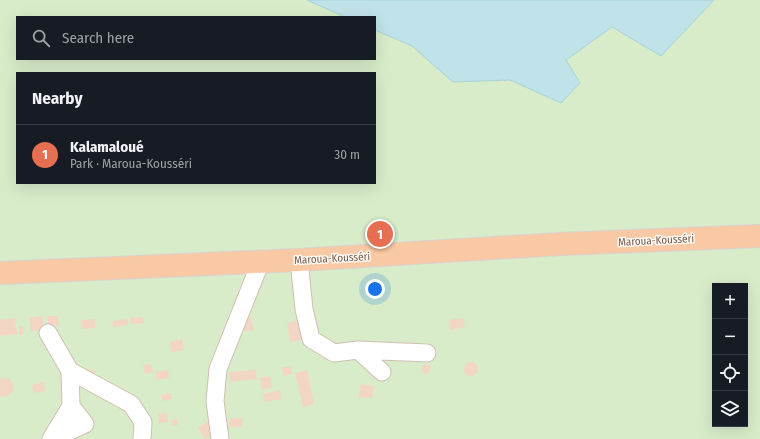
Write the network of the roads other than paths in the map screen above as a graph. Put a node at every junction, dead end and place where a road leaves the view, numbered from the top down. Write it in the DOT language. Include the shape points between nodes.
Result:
graph roads {
  1 [pos="760,236"];
  2 [pos="299,260"];
  3 [pos="261,261"];
  4 [pos="0,273"];
  5 [pos="48,333"];
  6 [pos="358,350"];
  7 [pos="427,353"];
  8 [pos="70,370"];
  9 [pos="382,372"];
  10 [pos="52,439"];
  11 [pos="142,439"];
  12 [pos="220,439"];
  1 -- 2 [label="highway, Maroua-Kousséri"];
  2 -- 3 [label="highway, Maroua-Kousséri"];
  2 -- 6 [label="street" via="304,310 311,339 334,353"];
  3 -- 4 [label="highway, Maroua-Kousséri"];
  3 -- 12 [label="street" via="218,369 215,401"];
  5 -- 8 [label="street"];
  6 -- 7 [label="street"];
  6 -- 9 [label="street"];
  8 -- 10 [label="street" via="71,406 85,424"];
  8 -- 11 [label="street" via="131,404 143,422"];
}
